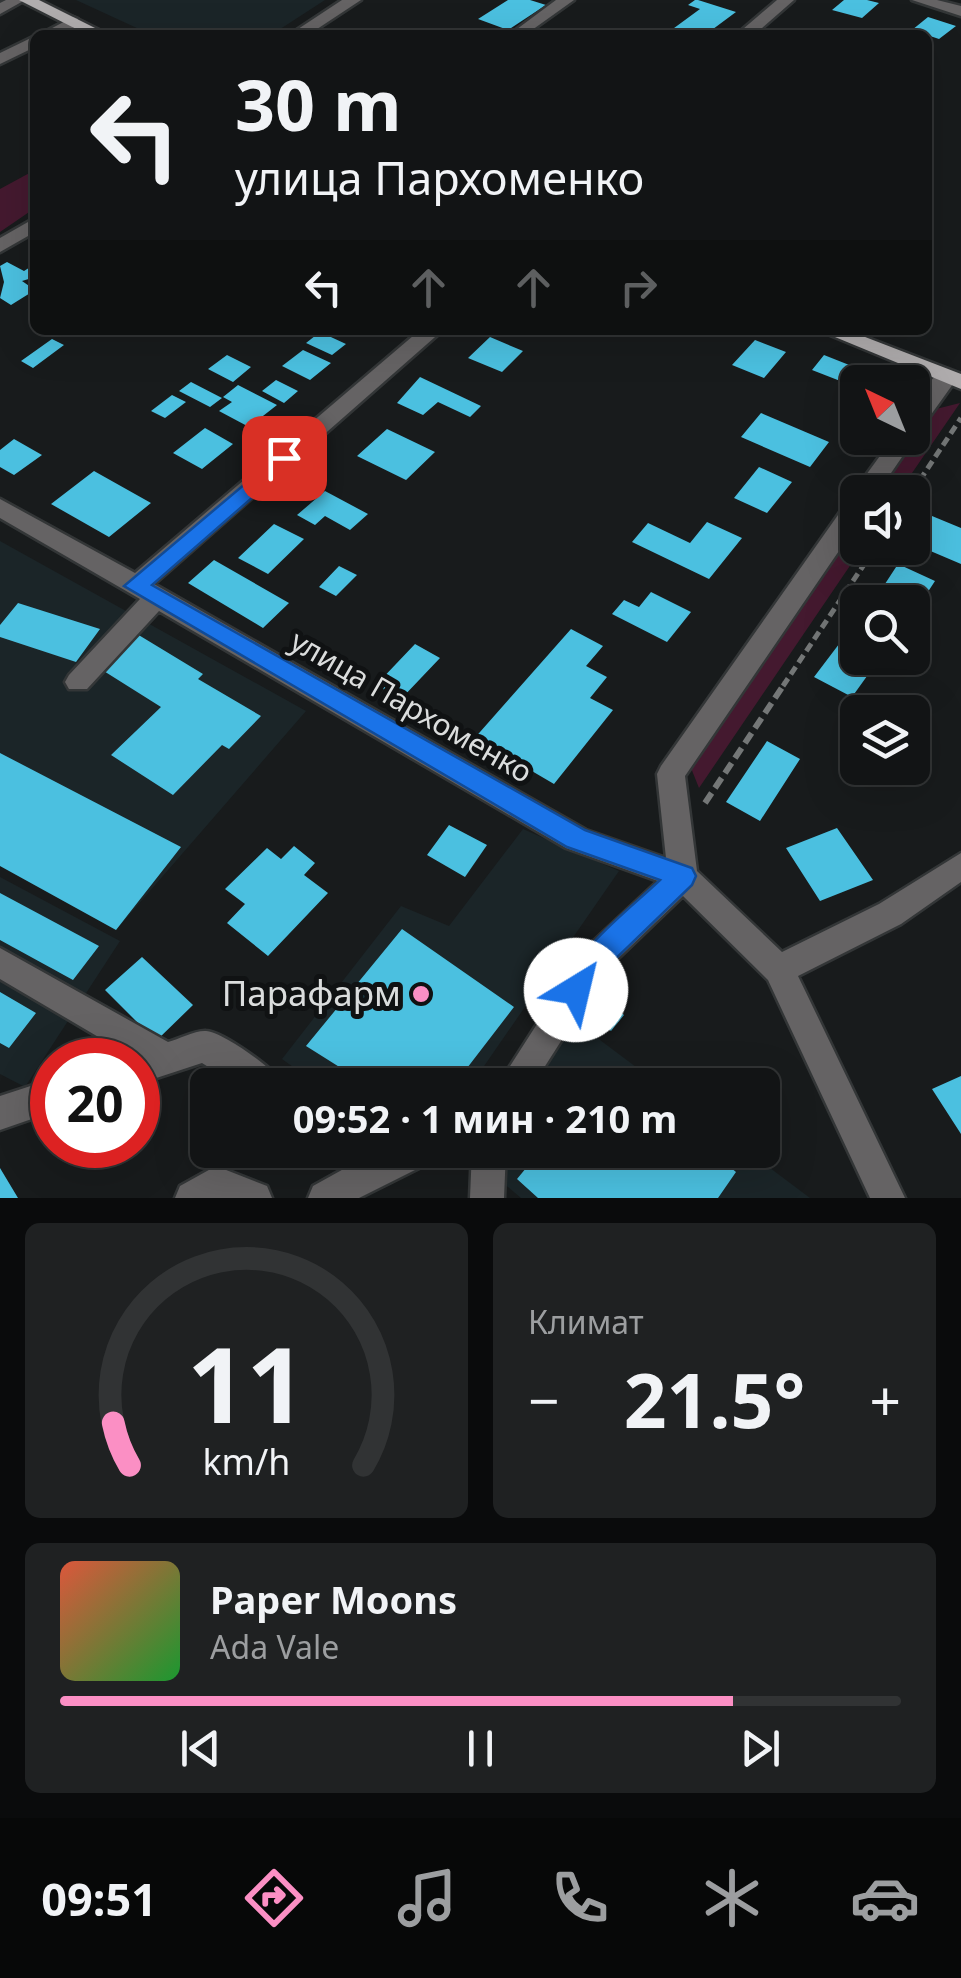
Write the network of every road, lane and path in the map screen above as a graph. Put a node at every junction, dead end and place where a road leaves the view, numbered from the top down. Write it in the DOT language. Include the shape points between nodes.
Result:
graph roads {
  1 [pos="17,0"];
  2 [pos="27,0"];
  3 [pos="353,0"];
  4 [pos="566,0"];
  5 [pos="786,0"];
  6 [pos="920,0"];
  7 [pos="0,9"];
  8 [pos="961,12"];
  9 [pos="73,22"];
  10 [pos="57,30"];
  11 [pos="90,30"];
  12 [pos="306,30"];
  13 [pos="522,30"];
  14 [pos="750,30"];
  15 [pos="30,44"];
  16 [pos="0,60"];
  17 [pos="30,227"];
  18 [pos="0,246"];
  19 [pos="428,335"];
  20 [pos="841,335"];
  21 [pos="961,358"];
  22 [pos="954,380"];
  23 [pos="930,405"];
  24 [pos="961,418"];
  25 [pos="923,475"];
  26 [pos="0,507"];
  27 [pos="840,530"];
  28 [pos="864,565"];
  29 [pos="146,592"];
  30 [pos="78,682"];
  31 [pos="679,842"];
  32 [pos="961,866"];
  33 [pos="683,876"];
  34 [pos="0,962"];
  35 [pos="779,970"];
  36 [pos="113,1038"];
  37 [pos="160,1061"];
  38 [pos="240,1068"];
  39 [pos="525,1068"];
  40 [pos="30,1103"];
  41 [pos="0,1113"];
  42 [pos="371,1168"];
  43 [pos="488,1168"];
  44 [pos="192,1198"];
  45 [pos="255,1198"];
  46 [pos="325,1198"];
  47 [pos="487,1198"];
  48 [pos="888,1198"];
  1 -- 7 [label="street"];
  2 -- 9 [label="main road"];
  3 -- 12 [label="street"];
  4 -- 13 [label="street"];
  5 -- 14 [label="street"];
  6 -- 8 [label="street"];
  9 -- 10 [label="street"];
  9 -- 11 [label="main road"];
  15 -- 16 [label="street"];
  17 -- 18 [label="street"];
  19 -- 29 [label="street"];
  20 -- 22 [label="main road"];
  21 -- 22 [label="main road"];
  22 -- 23 [label="street"];
  24 -- 25 [label="path"];
  26 -- 29 [label="street, улица Пархоменко"];
  27 -- 31 [label="street" via="671,774"];
  28 -- 31 [label="path"];
  29 -- 30 [label="street"];
  29 -- 33 [label="street, улица Пархоменко" via="576,839"];
  31 -- 33 [label="street"];
  32 -- 35 [label="street" via="890,914"];
  33 -- 35 [label="street, улица Пархоменко"];
  33 -- 39 [label="street" via="596,959"];
  34 -- 36 [label="street"];
  35 -- 48 [label="street"];
  37 -- 38 [label="street" via="204,1046"];
  40 -- 41 [label="street"];
  42 -- 46 [label="street"];
  43 -- 47 [label="street"];
  44 -- 45 [label="street" via="216,1182"];
}
